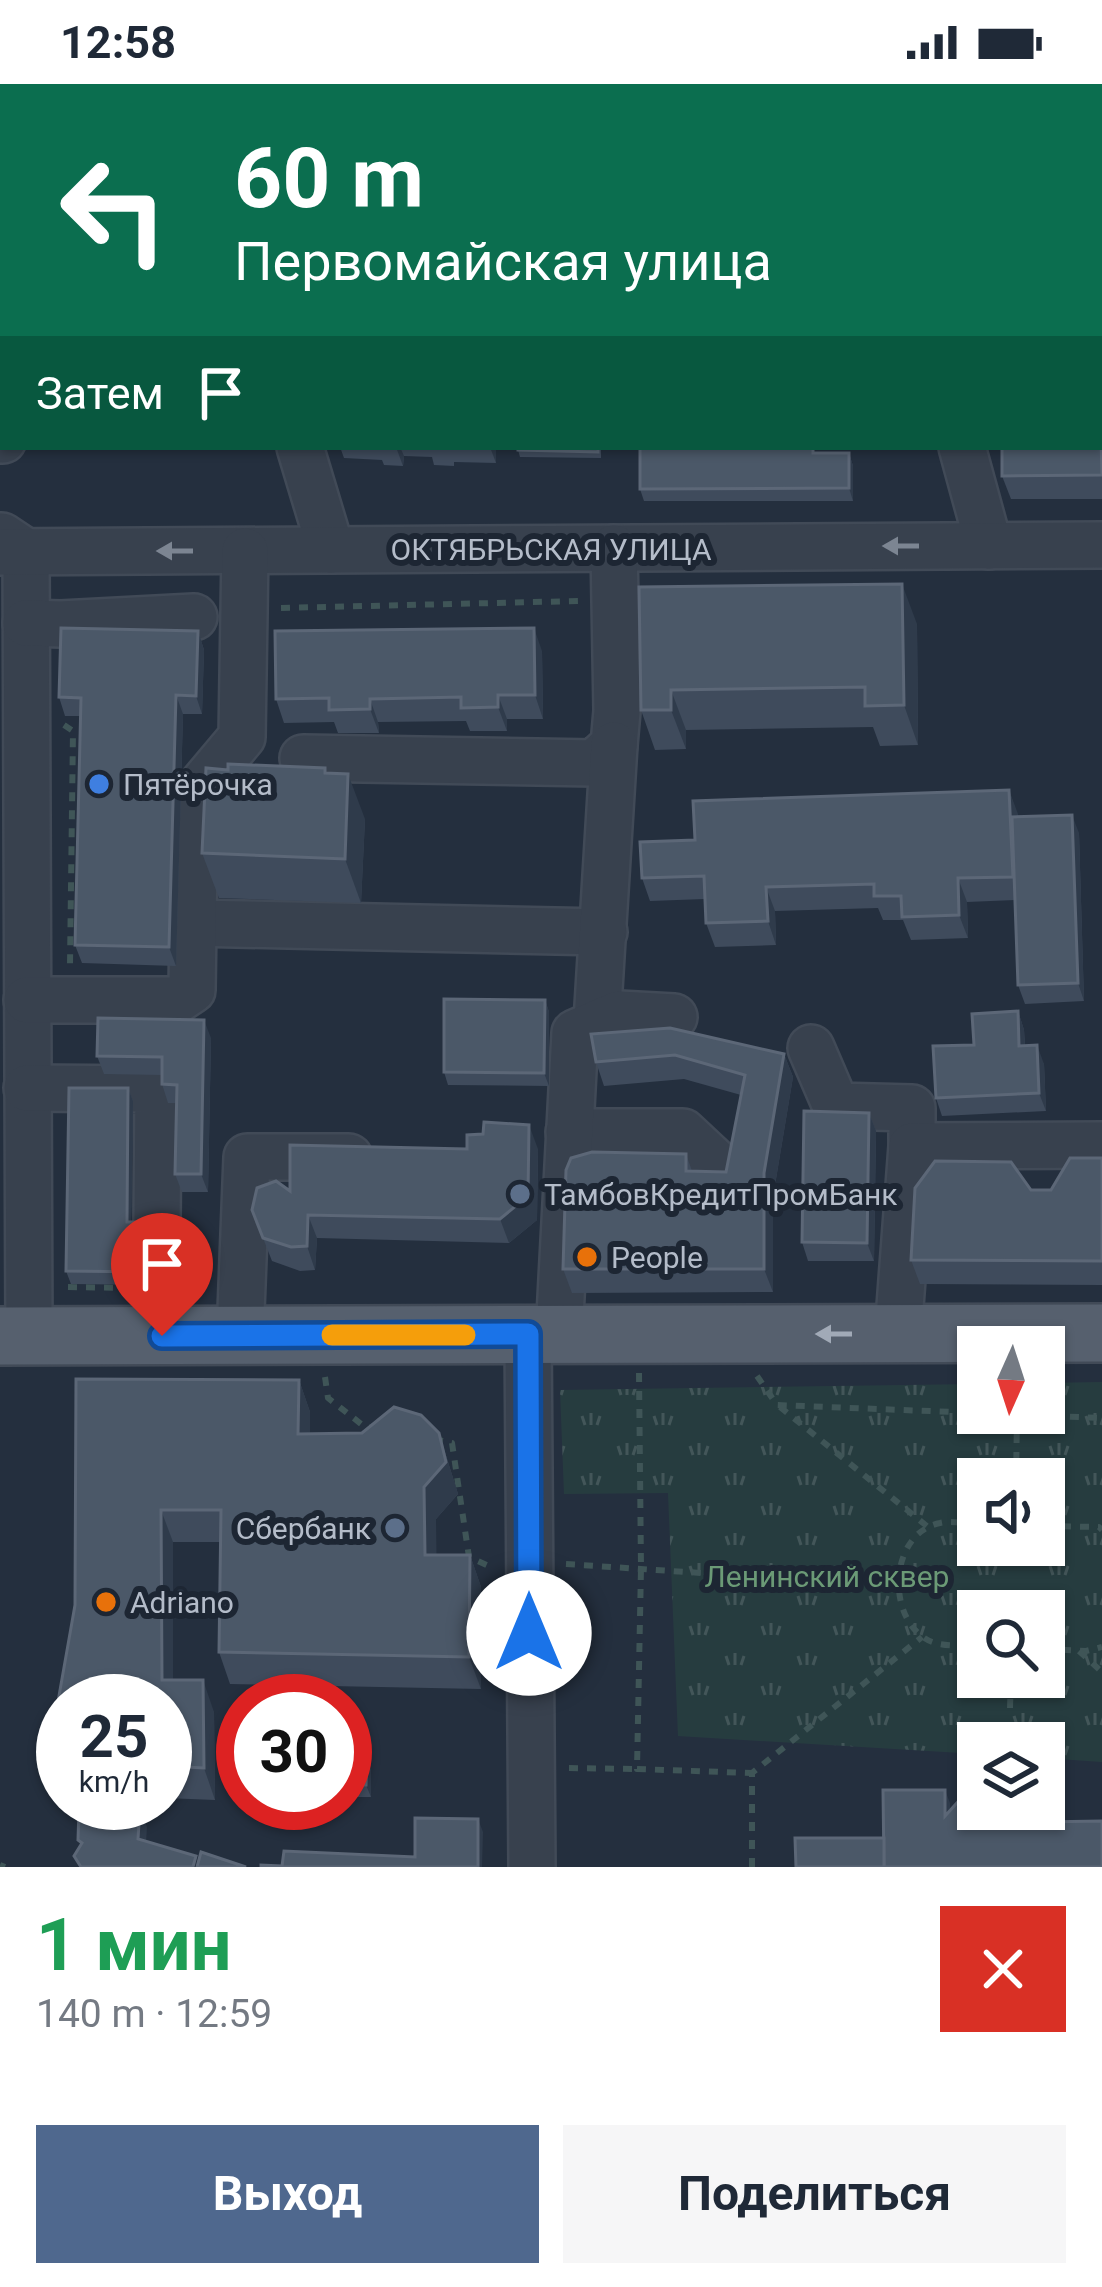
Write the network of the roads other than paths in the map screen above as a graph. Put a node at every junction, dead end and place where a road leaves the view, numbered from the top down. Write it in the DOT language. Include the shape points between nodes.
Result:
graph roads {
  1 [pos="301,450"];
  2 [pos="963,450"];
  3 [pos="1102,545"];
  4 [pos="8,546"];
  5 [pos="989,546"];
  6 [pos="614,548"];
  7 [pos="331,550"];
  8 [pos="244,551"];
  9 [pos="194,617"];
  10 [pos="26,623"];
  11 [pos="13,740"];
  12 [pos="614,745"];
  13 [pos="303,758"];
  14 [pos="193,923"];
  15 [pos="604,932"];
  16 [pos="27,1000"];
  17 [pos="674,1017"];
  18 [pos="597,1022"];
  19 [pos="812,1048"];
  20 [pos="18,1116"];
  21 [pos="568,1132"];
  22 [pos="1102,1145"];
  23 [pos="912,1146"];
  24 [pos="400,1157"];
  25 [pos="714,1161"];
  26 [pos="157,1225"];
  27 [pos="1102,1333"];
  28 [pos="543,1334"];
  29 [pos="898,1334"];
  30 [pos="14,1336"];
  31 [pos="240,1336"];
  32 [pos="532,1867"];
  1 -- 7 [label="street"];
  2 -- 5 [label="street"];
  3 -- 5 [label="street, ОКТЯБРЬСКАЯ УЛИЦА"];
  8 -- 4 [label="street, ОКТЯБРЬСКАЯ УЛИЦА, one-way"];
  4 -- 10 [label="street"];
  5 -- 6 [label="street, ОКТЯБРЬСКАЯ УЛИЦА, one-way"];
  6 -- 7 [label="street, ОКТЯБРЬСКАЯ УЛИЦА"];
  6 -- 12 [label="street"];
  7 -- 8 [label="street, ОКТЯБРЬСКАЯ УЛИЦА"];
  8 -- 14 [label="street" via="242,737 195,793"];
  9 -- 10 [label="street"];
  10 -- 11 [label="street"];
  11 -- 16 [label="street"];
  12 -- 13 [label="street" via="594,763"];
  12 -- 15 [label="street"];
  14 -- 15 [label="street"];
  14 -- 16 [label="street" via="192,990 177,1000"];
  15 -- 18 [label="street"];
  16 -- 20 [label="street"];
  17 -- 18 [label="street" via="619,1014"];
  18 -- 21 [label="street" via="575,1033"];
  19 -- 23 [label="street" via="836,1106 912,1108"];
  20 -- 26 [label="street" via="158,1089"];
  20 -- 30 [label="street"];
  21 -- 25 [label="street" via="683,1132"];
  21 -- 28 [label="street"];
  22 -- 23 [label="street"];
  23 -- 29 [label="street"];
  24 -- 31 [label="street" via="247,1157"];
  27 -- 29 [label="main road"];
  29 -- 28 [label="main road, one-way"];
  28 -- 31 [label="main road"];
  28 -- 32 [label="street"];
  30 -- 31 [label="main road"];
}
